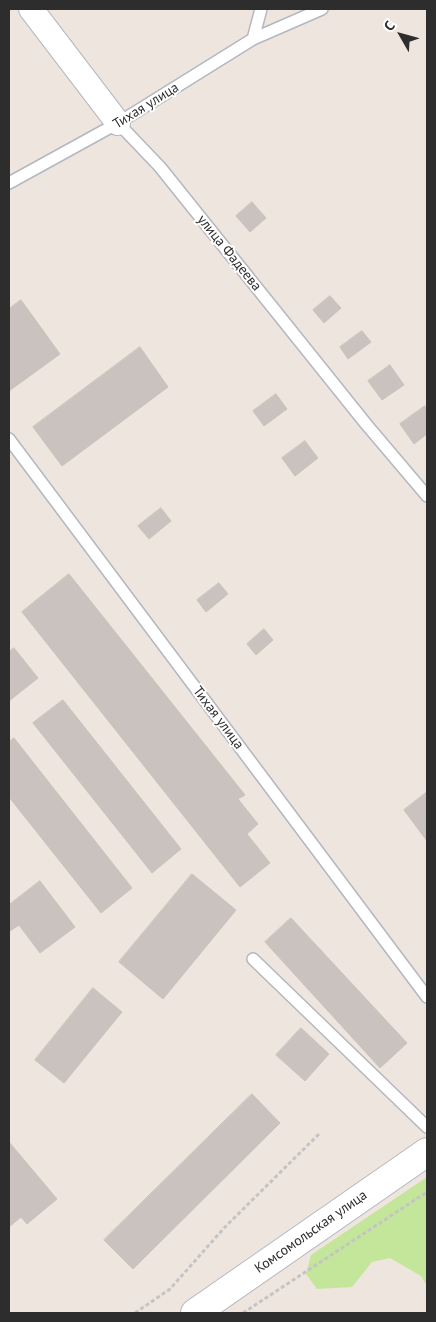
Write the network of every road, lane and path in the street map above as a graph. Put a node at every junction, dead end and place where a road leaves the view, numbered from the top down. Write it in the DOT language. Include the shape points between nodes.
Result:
graph roads {
  1 [pos="31,9"];
  2 [pos="261,9"];
  3 [pos="322,9"];
  4 [pos="253,39"];
  5 [pos="118,123"];
  6 [pos="9,183"];
  7 [pos="9,440"];
  8 [pos="427,496"];
  9 [pos="253,958"];
  10 [pos="427,997"];
  11 [pos="427,1127"];
  12 [pos="319,1134"];
  13 [pos="427,1152"];
  14 [pos="427,1193"];
  15 [pos="135,1313"];
  16 [pos="194,1313"];
  17 [pos="243,1313"];
  1 -- 5 [label="street, улица Фадеева"];
  2 -- 4 [label="lane"];
  3 -- 4 [label="lane, Тихая улица"];
  4 -- 5 [label="lane, Тихая улица"];
  5 -- 6 [label="lane, Тихая улица"];
  5 -- 8 [label="lane, улица Фадеева" via="160,167"];
  7 -- 10 [label="lane, Тихая улица"];
  9 -- 11 [label="lane"];
  12 -- 15 [label="path" via="225,1227 170,1289"];
  13 -- 16 [label="main road, Комсомольская улица"];
  14 -- 17 [label="path"];
}
